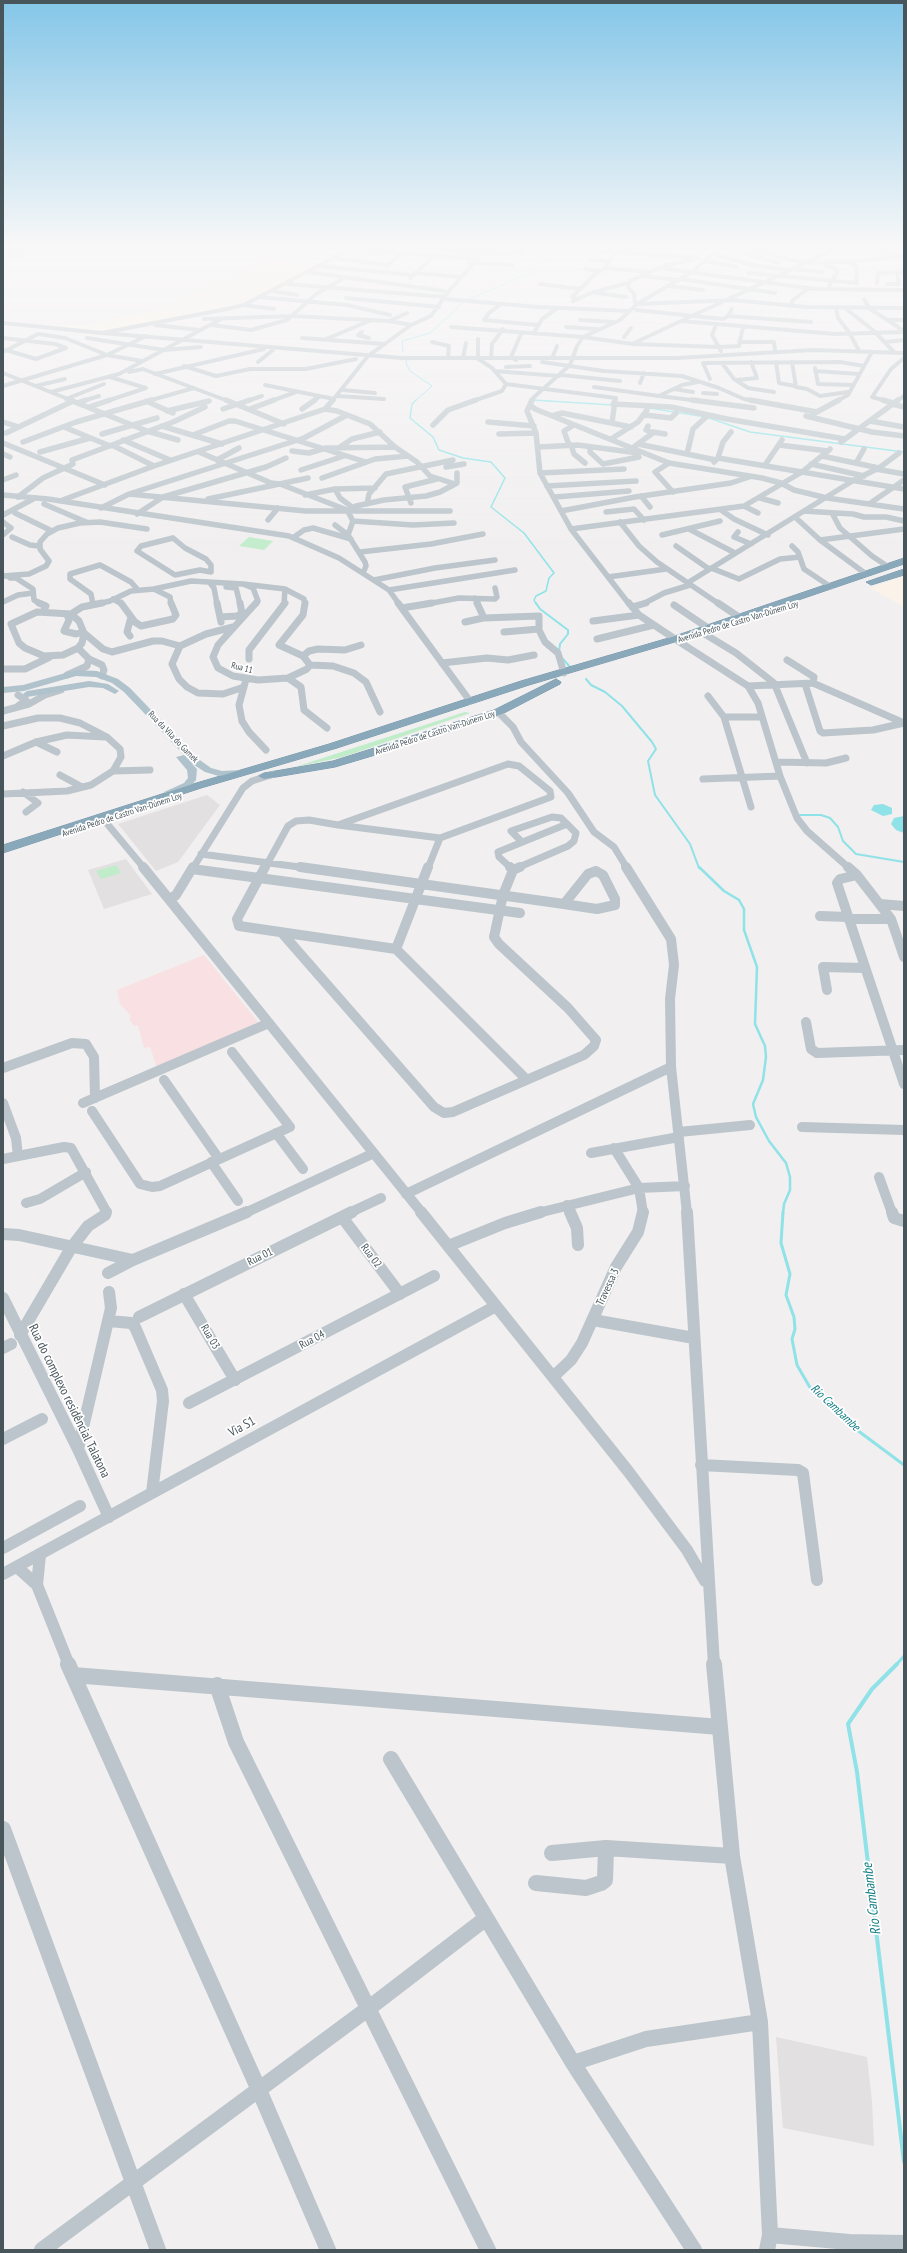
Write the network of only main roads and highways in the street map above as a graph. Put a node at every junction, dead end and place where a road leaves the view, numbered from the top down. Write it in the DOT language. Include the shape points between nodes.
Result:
graph roads {
  1 [pos="903,561"];
  2 [pos="904,572"];
  3 [pos="705,631"];
  4 [pos="568,673"];
  5 [pos="64,676"];
  6 [pos="102,676"];
  7 [pos="89,684"];
  8 [pos="69,686"];
  9 [pos="3,690"];
  10 [pos="3,695"];
  11 [pos="460,705"];
  12 [pos="477,718"];
  13 [pos="254,771"];
  14 [pos="161,797"];
  15 [pos="3,848"];
  16 [pos="3,853"];
  1 -- 3 [label="highway, Avenida Pedro de Castro Van-Dúnem Loy"];
  2 -- 3 [label="highway, Avenida Pedro de Castro Van-Dúnem Loy"];
  3 -- 4 [label="highway, Avenida Pedro de Castro Van-Dúnem Loy"];
  4 -- 11 [label="highway, Avenida Pedro de Castro Van-Dúnem Loy"];
  4 -- 12 [label="highway, Avenida Pedro de Castro Van-Dúnem Loy" via="498,712"];
  5 -- 6 [label="main road, Rua da Vila do Gamek" via="87,672"];
  5 -- 8 [label="main road" via="58,683"];
  5 -- 9 [label="main road, Rua da Vila do Gamek" via="24,688"];
  6 -- 7 [label="main road, Rua da Vila do Gamek"];
  6 -- 13 [label="main road, Rua da Vila do Gamek" via="127,690 194,760 208,770 227,775"];
  7 -- 8 [label="main road, Rua da Vila do Gamek"];
  7 -- 14 [label="main road, Rua da Vila do Gamek" via="105,686 121,695 192,769 193,778 187,785"];
  8 -- 10 [label="main road, Rua da Vila do Gamek" via="18,695"];
  11 -- 12 [label="highway" via="472,704 482,707 484,713"];
  11 -- 13 [label="highway, Avenida Pedro de Castro Van-Dúnem Loy"];
  12 -- 16 [label="highway, Avenida Pedro de Castro Van-Dúnem Loy" via="350,760 217,785"];
  13 -- 14 [label="highway, Avenida Pedro de Castro Van-Dúnem Loy"];
  14 -- 15 [label="highway, Avenida Pedro de Castro Van-Dúnem Loy"];
}
